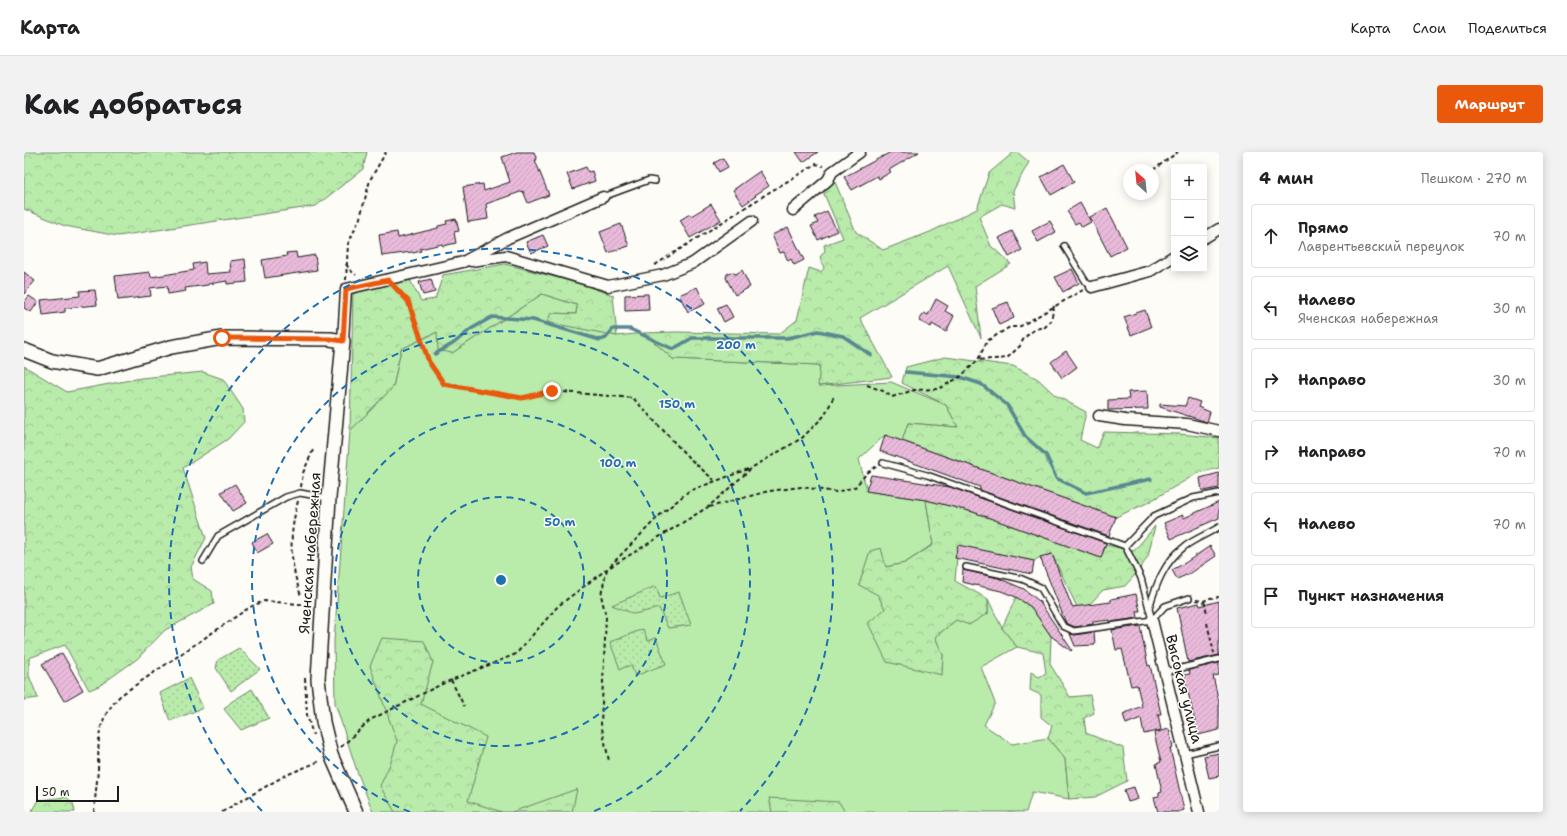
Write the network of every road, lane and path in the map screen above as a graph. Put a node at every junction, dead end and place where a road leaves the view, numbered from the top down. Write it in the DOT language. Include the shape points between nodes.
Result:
graph roads {
  1 [pos="386,152"];
  2 [pos="860,152"];
  3 [pos="1178,152"];
  4 [pos="1159,166"];
  5 [pos="832,172"];
  6 [pos="655,181"];
  7 [pos="603,197"];
  8 [pos="793,210"];
  9 [pos="752,221"];
  10 [pos="1219,229"];
  11 [pos="1207,236"];
  12 [pos="1064,246"];
  13 [pos="1171,258"];
  14 [pos="463,262"];
  15 [pos="653,266"];
  16 [pos="388,280"];
  17 [pos="1092,287"];
  18 [pos="346,289"];
  19 [pos="1054,306"];
  20 [pos="343,341"];
  21 [pos="24,350"];
  22 [pos="978,360"];
  23 [pos="867,385"];
  24 [pos="834,396"];
  25 [pos="1099,416"];
  26 [pos="1219,431"];
  27 [pos="313,450"];
  28 [pos="883,463"];
  29 [pos="753,467"];
  30 [pos="714,480"];
  31 [pos="1219,493"];
  32 [pos="300,494"];
  33 [pos="329,498"];
  34 [pos="708,507"];
  35 [pos="1219,527"];
  36 [pos="1125,546"];
  37 [pos="203,561"];
  38 [pos="966,568"];
  39 [pos="607,569"];
  40 [pos="301,596"];
  41 [pos="1219,596"];
  42 [pos="1189,598"];
  43 [pos="1204,602"];
  44 [pos="311,605"];
  45 [pos="1149,608"];
  46 [pos="1207,613"];
  47 [pos="1152,620"];
  48 [pos="1207,623"];
  49 [pos="1217,660"];
  50 [pos="1165,672"];
  51 [pos="305,676"];
  52 [pos="451,680"];
  53 [pos="464,706"];
  54 [pos="314,741"];
  55 [pos="1219,746"];
  56 [pos="1185,754"];
  57 [pos="328,761"];
  58 [pos="609,761"];
  59 [pos="94,812"];
  60 [pos="222,812"];
  61 [pos="356,812"];
  62 [pos="1199,812"];
  1 -- 18 [label="path" via="370,180 360,218 348,244"];
  2 -- 5 [label="street"];
  3 -- 4 [label="path"];
  5 -- 8 [label="street" via="828,180"];
  5 -- 15 [label="path" via="829,168 816,164"];
  6 -- 7 [label="lane" via="649,180"];
  7 -- 14 [label="street" via="508,238"];
  9 -- 14 [label="street" via="694,263 663,275 608,286 506,256"];
  10 -- 11 [label="street"];
  12 -- 17 [label="lane" via="1086,282"];
  13 -- 17 [label="street" via="1150,271"];
  14 -- 16 [label="street"];
  16 -- 18 [label="street"];
  16 -- 30 [label="path" via="408,301 429,362 444,384 522,398 552,391 633,398 689,458"];
  17 -- 19 [label="path"];
  18 -- 20 [label="street, Яченская набережная"];
  19 -- 22 [label="path" via="1019,327 1010,327 988,342"];
  19 -- 22 [label="path" via="1052,322 1035,329 1007,358"];
  20 -- 21 [label="street" via="222,338 170,347 97,369 52,361"];
  20 -- 33 [label="street, Яченская набережная"];
  22 -- 23 [label="path" via="960,377 938,389 914,390 892,397"];
  24 -- 29 [label="path" via="825,415 802,438"];
  25 -- 26 [label="street" via="1188,424"];
  27 -- 32 [label="path" via="303,473"];
  28 -- 34 [label="path" via="867,472 855,487 836,492 801,487 769,491"];
  28 -- 36 [label="lane" via="926,475"];
  29 -- 30 [label="path"];
  29 -- 34 [label="path"];
  30 -- 39 [label="path" via="689,491 660,515"];
  31 -- 36 [label="lane" via="1193,498 1154,516"];
  32 -- 33 [label="lane"];
  32 -- 37 [label="lane" via="286,497 218,536"];
  32 -- 40 [label="path" via="292,526 291,553"];
  33 -- 57 [label="street, Яченская набережная" via="318,679"];
  34 -- 39 [label="path"];
  35 -- 45 [label="lane" via="1184,546 1164,568"];
  36 -- 45 [label="lane" via="1141,578"];
  38 -- 47 [label="lane" via="1022,579 1040,586 1063,626 1074,631"];
  39 -- 52 [label="path" via="558,606 516,654"];
  39 -- 58 [label="path" via="601,595 606,617 601,724"];
  41 -- 43 [label="path"];
  42 -- 43 [label="path"];
  42 -- 47 [label="lane" via="1165,606"];
  43 -- 46 [label="path"];
  44 -- 59 [label="path" via="264,601 258,603 121,695 108,710 100,727"];
  45 -- 47 [label="lane"];
  47 -- 50 [label="street, Высокая улица"];
  48 -- 49 [label="path"];
  49 -- 50 [label="lane"];
  50 -- 56 [label="street, Высокая улица"];
  51 -- 54 [label="path" via="307,715"];
  52 -- 53 [label="path"];
  52 -- 57 [label="path" via="370,720"];
  55 -- 56 [label="lane"];
  56 -- 62 [label="street, Высокая улица"];
  57 -- 60 [label="path" via="321,760 298,769"];
  57 -- 61 [label="street, Яченская набережная"];
}
